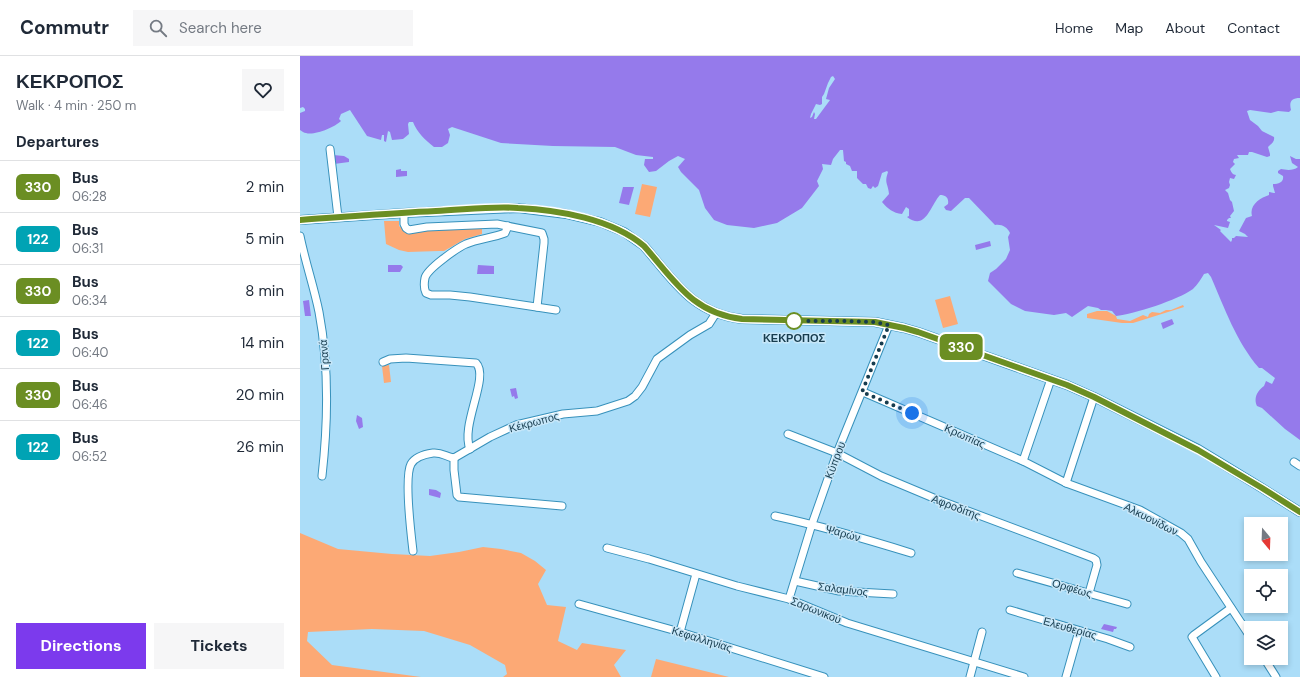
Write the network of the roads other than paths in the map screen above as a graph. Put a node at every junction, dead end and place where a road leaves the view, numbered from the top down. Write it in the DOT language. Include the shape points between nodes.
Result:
graph roads {
  1 [pos="330,149"];
  2 [pos="404,213"];
  3 [pos="338,218"];
  4 [pos="300,220"];
  5 [pos="508,226"];
  6 [pos="300,236"];
  7 [pos="537,307"];
  8 [pos="556,310"];
  9 [pos="716,313"];
  10 [pos="889,325"];
  11 [pos="383,362"];
  12 [pos="1051,379"];
  13 [pos="862,392"];
  14 [pos="1094,397"];
  15 [pos="788,434"];
  16 [pos="470,449"];
  17 [pos="837,453"];
  18 [pos="454,458"];
  19 [pos="1023,461"];
  20 [pos="322,476"];
  21 [pos="1066,483"];
  22 [pos="562,506"];
  23 [pos="1300,512"];
  24 [pos="775,516"];
  25 [pos="812,524"];
  26 [pos="607,548"];
  27 [pos="413,551"];
  28 [pos="911,553"];
  29 [pos="1017,573"];
  30 [pos="696,574"];
  31 [pos="795,581"];
  32 [pos="1089,592"];
  33 [pos="893,594"];
  34 [pos="789,599"];
  35 [pos="578,604"];
  36 [pos="1127,604"];
  37 [pos="1231,608"];
  38 [pos="1010,610"];
  39 [pos="1244,628"];
  40 [pos="1079,631"];
  41 [pos="680,632"];
  42 [pos="982,632"];
  43 [pos="1130,647"];
  44 [pos="975,661"];
  45 [pos="1268,665"];
  46 [pos="824,677"];
  47 [pos="970,677"];
  48 [pos="1024,677"];
  49 [pos="1066,677"];
  50 [pos="1216,677"];
  51 [pos="1276,677"];
  1 -- 3 [label="street"];
  2 -- 3 [label="main road"];
  2 -- 5 [label="street" via="404,224 409,230 496,224"];
  2 -- 9 [label="main road" via="518,208 566,214 600,222 637,240 688,296"];
  3 -- 4 [label="main road"];
  5 -- 7 [label="street" via="542,233 544,243"];
  5 -- 7 [label="street" via="505,232 465,244 451,253 428,272 424,289 426,294 431,295 470,297"];
  6 -- 20 [label="street, Γρανά" via="324,338 326,446"];
  7 -- 8 [label="street"];
  9 -- 10 [label="main road" via="742,319 875,322"];
  9 -- 16 [label="street, Κέκρωπος" via="709,324 657,359 642,387 628,401 597,411 563,414 516,425 502,430"];
  10 -- 12 [label="main road" via="924,334"];
  10 -- 13 [label="street, Κύπρου"];
  11 -- 16 [label="street" via="406,358 476,363 480,369 467,430"];
  12 -- 14 [label="main road"];
  12 -- 19 [label="street"];
  13 -- 17 [label="street, Κύπρου"];
  13 -- 19 [label="street, Κρωπίας"];
  14 -- 21 [label="street"];
  14 -- 23 [label="main road" via="1198,450"];
  15 -- 17 [label="street, Αφροδίτης"];
  16 -- 18 [label="street, Κέκρωπος"];
  17 -- 25 [label="street, Κύπρου"];
  17 -- 32 [label="street, Αφροδίτης" via="881,476 936,499 1093,558 1097,565"];
  18 -- 22 [label="street" via="454,477 459,497"];
  18 -- 27 [label="street" via="434,453 418,457 411,464 408,472"];
  19 -- 21 [label="street, Κρωπίας"];
  21 -- 37 [label="street, Αλκυονίδων" via="1140,510 1188,539"];
  24 -- 25 [label="street, Ψαρών"];
  25 -- 28 [label="street, Ψαρών"];
  25 -- 31 [label="street, Κύπρου"];
  26 -- 30 [label="street, Σαρωνικού"];
  29 -- 32 [label="street, Ορφέως"];
  30 -- 34 [label="street, Σαρωνικού"];
  30 -- 41 [label="street"];
  31 -- 33 [label="street, Σαλαμίνος" via="839,591"];
  31 -- 34 [label="street, Κύπρου"];
  32 -- 36 [label="street, Ορφέως"];
  34 -- 44 [label="street, Σαρωνικού" via="846,623"];
  35 -- 41 [label="street, Κεφαλληνίας"];
  37 -- 39 [label="street, Αλκυονίδων"];
  37 -- 50 [label="street" via="1192,637"];
  38 -- 40 [label="street, Ελευθερίας"];
  40 -- 43 [label="street, Ελευθερίας"];
  40 -- 49 [label="street"];
  41 -- 46 [label="street, Κεφαλληνίας"];
  42 -- 44 [label="street"];
  44 -- 47 [label="street"];
  44 -- 48 [label="street, Σαρωνικού"];
  45 -- 51 [label="street"];
}
